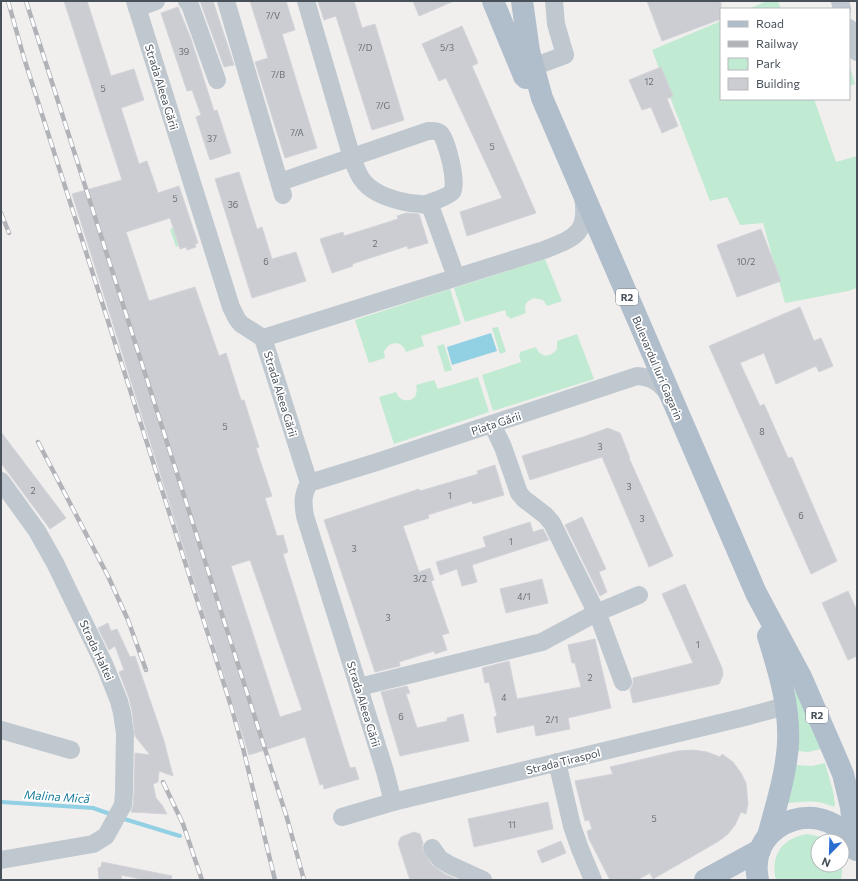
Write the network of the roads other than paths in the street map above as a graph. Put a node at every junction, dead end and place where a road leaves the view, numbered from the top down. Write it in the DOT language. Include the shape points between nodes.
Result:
graph roads {
  1 [pos="156,1"];
  2 [pos="187,1"];
  3 [pos="226,1"];
  4 [pos="306,1"];
  5 [pos="493,1"];
  6 [pos="522,1"];
  7 [pos="554,1"];
  8 [pos="136,5"];
  9 [pos="850,31"];
  10 [pos="857,52"];
  11 [pos="534,67"];
  12 [pos="217,80"];
  13 [pos="542,98"];
  14 [pos="352,158"];
  15 [pos="582,191"];
  16 [pos="427,204"];
  17 [pos="456,277"];
  18 [pos="263,338"];
  19 [pos="673,403"];
  20 [pos="492,424"];
  21 [pos="1,481"];
  22 [pos="309,484"];
  23 [pos="756,593"];
  24 [pos="638,595"];
  25 [pos="596,613"];
  26 [pos="623,682"];
  27 [pos="359,687"];
  28 [pos="785,706"];
  29 [pos="1,730"];
  30 [pos="71,750"];
  31 [pos="557,762"];
  32 [pos="393,802"];
  33 [pos="342,817"];
  34 [pos="764,843"];
  35 [pos="432,848"];
  36 [pos="856,848"];
  37 [pos="1,860"];
  38 [pos="756,878"];
  39 [pos="483,880"];
  40 [pos="593,880"];
  41 [pos="705,880"];
  1 -- 8 [label="street"];
  2 -- 12 [label="street"];
  3 -- 14 [label="street" via="281,188"];
  4 -- 14 [label="street"];
  5 -- 13 [label="main road, Bulevardul Iuri Gagarin / R2" via="524,76"];
  6 -- 11 [label="main road, Bulevardul Iuri Gagarin / R2"];
  7 -- 11 [label="street" via="556,24 565,55"];
  8 -- 18 [label="street, Strada Aleea Gării" via="231,307 241,324"];
  9 -- 10 [label="street"];
  11 -- 13 [label="main road, Bulevardul Iuri Gagarin / R2"];
  13 -- 15 [label="main road, Bulevardul Iuri Gagarin / R2"];
  14 -- 16 [label="street" via="361,179 370,188 389,198"];
  14 -- 16 [label="street" via="428,131 435,130 440,133 454,177 454,188 451,193"];
  15 -- 17 [label="street" via="584,220 580,230 572,237 544,250"];
  15 -- 19 [label="main road, Bulevardul Iuri Gagarin / R2"];
  16 -- 17 [label="street" via="434,213"];
  17 -- 18 [label="street"];
  18 -- 22 [label="street, Strada Aleea Gării"];
  19 -- 20 [label="street, Piața Gării" via="663,386 656,380 637,376"];
  19 -- 23 [label="main road, Bulevardul Iuri Gagarin / R2"];
  20 -- 22 [label="street, Piața Gării"];
  20 -- 25 [label="street" via="519,493 552,523"];
  21 -- 37 [label="street, Strada Haltei" via="37,531 68,588 120,701 125,733 123,805 103,839 93,844"];
  22 -- 27 [label="street, Strada Aleea Gării" via="304,492 305,516"];
  23 -- 28 [label="main road, Bulevardul Iuri Gagarin / R2" via="778,667"];
  23 -- 36 [label="main road, Bulevardul Iuri Gagarin / R2" via="802,679 843,774 851,807"];
  24 -- 25 [label="street"];
  25 -- 26 [label="street"];
  25 -- 27 [label="street" via="542,642"];
  27 -- 32 [label="street, Strada Aleea Gării"];
  28 -- 31 [label="street, Strada Tiraspol"];
  28 -- 34 [label="main road, Bulevardul Iuri Gagarin / R2" via="787,758 779,796"];
  29 -- 30 [label="street"];
  31 -- 32 [label="street, Strada Tiraspol"];
  31 -- 40 [label="street" via="572,826"];
  32 -- 33 [label="street, Strada Tiraspol"];
  34 -- 36 [label="main road" via="780,825 809,817 819,818 837,826"];
  34 -- 38 [label="main road, Bulevardul Iuri Gagarin" via="757,857"];
  34 -- 41 [label="main road"];
  35 -- 39 [label="street" via="450,865"];
}
